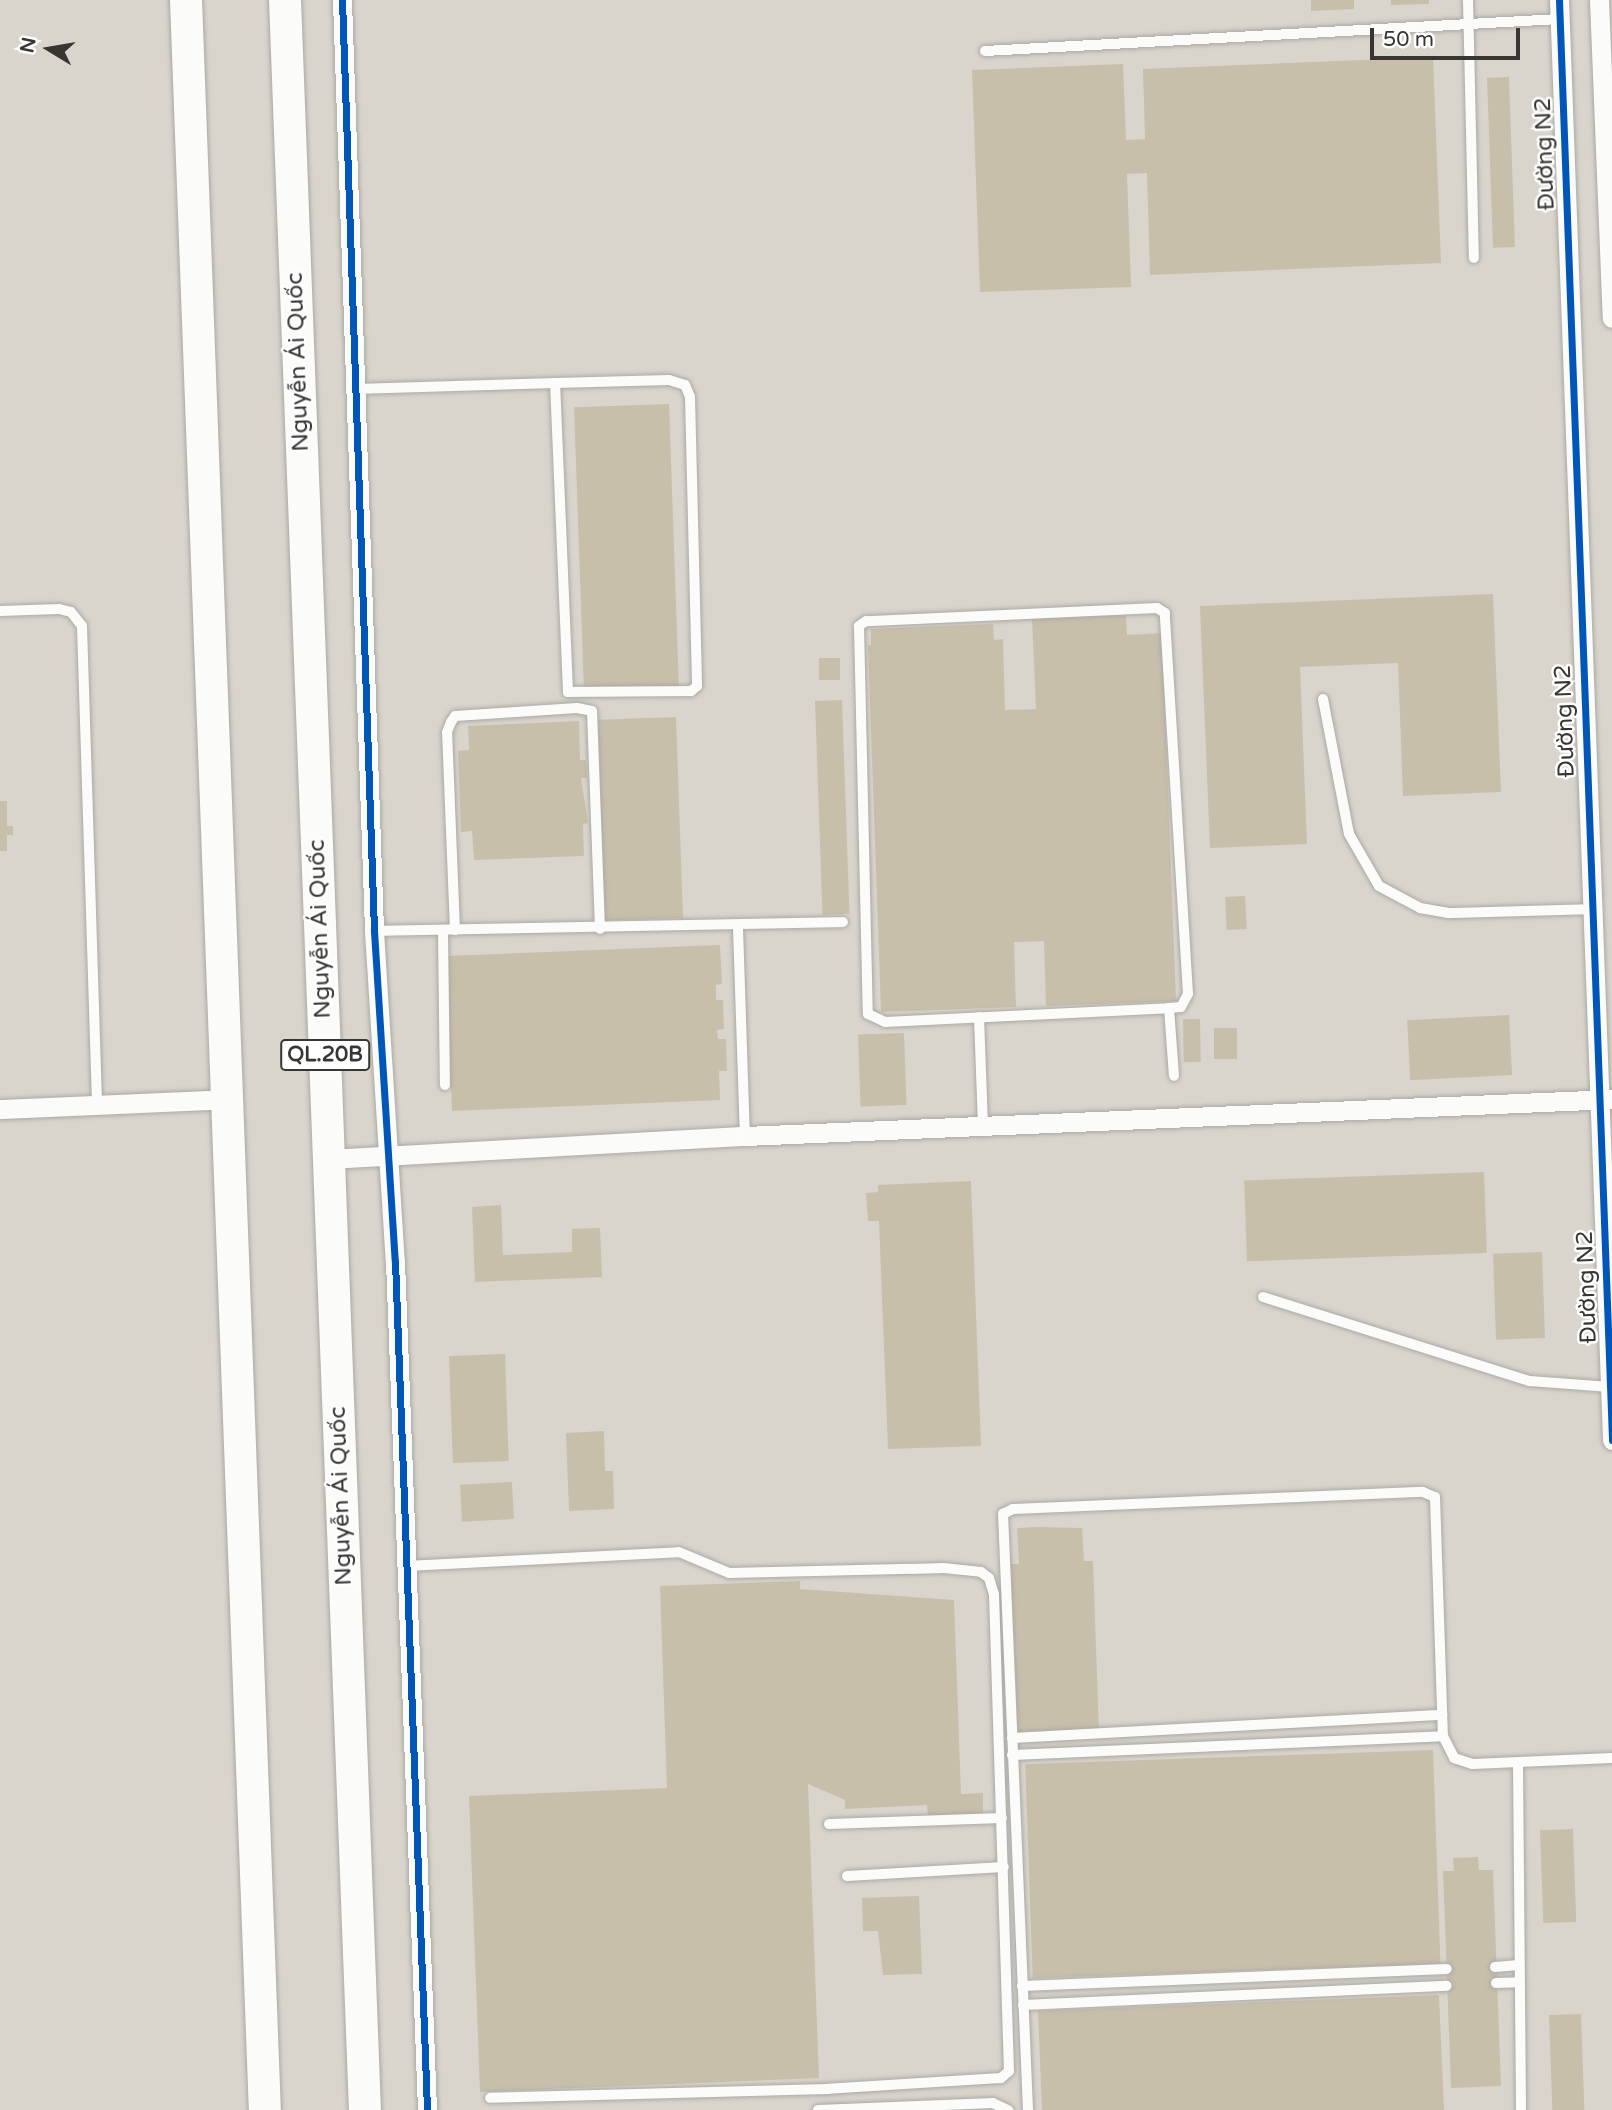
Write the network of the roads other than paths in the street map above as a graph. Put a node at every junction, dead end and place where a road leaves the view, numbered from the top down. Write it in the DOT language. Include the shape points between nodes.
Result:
graph roads {
  1 [pos="186,0"];
  2 [pos="285,0"];
  3 [pos="342,0"];
  4 [pos="1468,0"];
  5 [pos="1603,6"];
  6 [pos="1559,10"];
  7 [pos="1469,24"];
  8 [pos="985,51"];
  9 [pos="1474,258"];
  10 [pos="1612,318"];
  11 [pos="555,383"];
  12 [pos="355,388"];
  13 [pos="0,611"];
  14 [pos="1323,699"];
  15 [pos="1591,909"];
  16 [pos="844,922"];
  17 [pos="738,928"];
  18 [pos="600,929"];
  19 [pos="456,930"];
  20 [pos="374,931"];
  21 [pos="443,931"];
  22 [pos="1169,1008"];
  23 [pos="979,1017"];
  24 [pos="1174,1076"];
  25 [pos="445,1085"];
  26 [pos="1605,1099"];
  27 [pos="228,1100"];
  28 [pos="97,1105"];
  29 [pos="0,1109"];
  30 [pos="983,1126"];
  31 [pos="745,1136"];
  32 [pos="387,1153"];
  33 [pos="328,1159"];
  34 [pos="1264,1297"];
  35 [pos="1610,1387"];
  36 [pos="1612,1440"];
  37 [pos="406,1566"];
  38 [pos="1442,1715"];
  39 [pos="1244,1725"];
  40 [pos="1119,1732"];
  41 [pos="1443,1736"];
  42 [pos="1012,1738"];
  43 [pos="1247,1745"];
  44 [pos="1121,1750"];
  45 [pos="1012,1755"];
  46 [pos="1612,1758"];
  47 [pos="1518,1763"];
  48 [pos="1002,1818"];
  49 [pos="829,1824"];
  50 [pos="1004,1867"];
  51 [pos="847,1876"];
  52 [pos="1519,1965"];
  53 [pos="1495,1967"];
  54 [pos="1447,1969"];
  55 [pos="1260,1976"];
  56 [pos="1520,1982"];
  57 [pos="1496,1983"];
  58 [pos="1023,1986"];
  59 [pos="1447,1986"];
  60 [pos="1261,1994"];
  61 [pos="1023,2005"];
  62 [pos="490,2098"];
  63 [pos="265,2110"];
  64 [pos="365,2110"];
  65 [pos="427,2110"];
  66 [pos="818,2110"];
  67 [pos="1008,2110"];
  68 [pos="1028,2110"];
  69 [pos="1521,2110"];
  1 -- 27 [label="main road"];
  2 -- 33 [label="main road, Nguyễn Ái Quốc / QL.20B"];
  3 -- 12 [label="street"];
  4 -- 7 [label="lane"];
  5 -- 10 [label="street"];
  6 -- 7 [label="lane"];
  6 -- 15 [label="street, Đường N2"];
  7 -- 8 [label="lane"];
  7 -- 9 [label="lane"];
  11 -- 11 [label="lane" via="668,380 685,385 690,397 697,686 691,691 568,692"];
  11 -- 12 [label="lane"];
  12 -- 20 [label="street"];
  13 -- 28 [label="lane" via="59,609 71,612 82,626"];
  14 -- 15 [label="lane" via="1349,834 1380,886 1420,908 1449,913"];
  15 -- 26 [label="street, Đường N2"];
  16 -- 17 [label="lane"];
  17 -- 18 [label="lane"];
  17 -- 31 [label="lane"];
  18 -- 19 [label="lane"];
  18 -- 19 [label="lane" via="592,711 577,708 456,716 451,722 447,732"];
  19 -- 21 [label="lane"];
  20 -- 21 [label="lane"];
  20 -- 32 [label="street"];
  21 -- 25 [label="lane"];
  22 -- 23 [label="lane"];
  22 -- 23 [label="lane" via="1181,1007 1188,994 1165,613 1157,608 866,621 859,626 857,639 868,1014 885,1022"];
  22 -- 24 [label="lane"];
  23 -- 30 [label="lane"];
  26 -- 30 [label="street"];
  26 -- 35 [label="street, Đường N2"];
  27 -- 28 [label="street"];
  27 -- 63 [label="main road"];
  28 -- 29 [label="street"];
  30 -- 31 [label="street"];
  31 -- 32 [label="street"];
  32 -- 33 [label="street"];
  32 -- 37 [label="street"];
  33 -- 64 [label="main road, Nguyễn Ái Quốc / QL.20B"];
  34 -- 35 [label="lane" via="1530,1381"];
  35 -- 36 [label="street, Đường N2"];
  37 -- 48 [label="lane" via="680,1552 729,1573 944,1568 981,1572 989,1578 994,1594"];
  37 -- 65 [label="street"];
  38 -- 39 [label="lane"];
  38 -- 41 [label="lane"];
  38 -- 42 [label="lane" via="1435,1497 1423,1492 1013,1509 1003,1514 1002,1526"];
  39 -- 40 [label="lane"];
  39 -- 43 [label="lane"];
  40 -- 42 [label="lane"];
  40 -- 44 [label="lane"];
  41 -- 43 [label="lane"];
  41 -- 47 [label="lane" via="1454,1758 1472,1764"];
  42 -- 45 [label="lane"];
  43 -- 44 [label="lane"];
  44 -- 45 [label="lane"];
  45 -- 58 [label="lane"];
  46 -- 47 [label="lane"];
  47 -- 52 [label="lane"];
  48 -- 49 [label="lane"];
  48 -- 50 [label="lane"];
  50 -- 51 [label="lane"];
  50 -- 62 [label="lane" via="1011,2059 1001,2078 828,2089"];
  52 -- 53 [label="lane"];
  52 -- 56 [label="lane"];
  54 -- 55 [label="lane"];
  55 -- 58 [label="lane"];
  55 -- 60 [label="lane"];
  56 -- 57 [label="lane"];
  56 -- 69 [label="lane"];
  58 -- 61 [label="lane"];
  59 -- 60 [label="lane"];
  60 -- 61 [label="lane"];
  61 -- 68 [label="lane"];
  66 -- 67 [label="lane" via="993,2103"];
}
